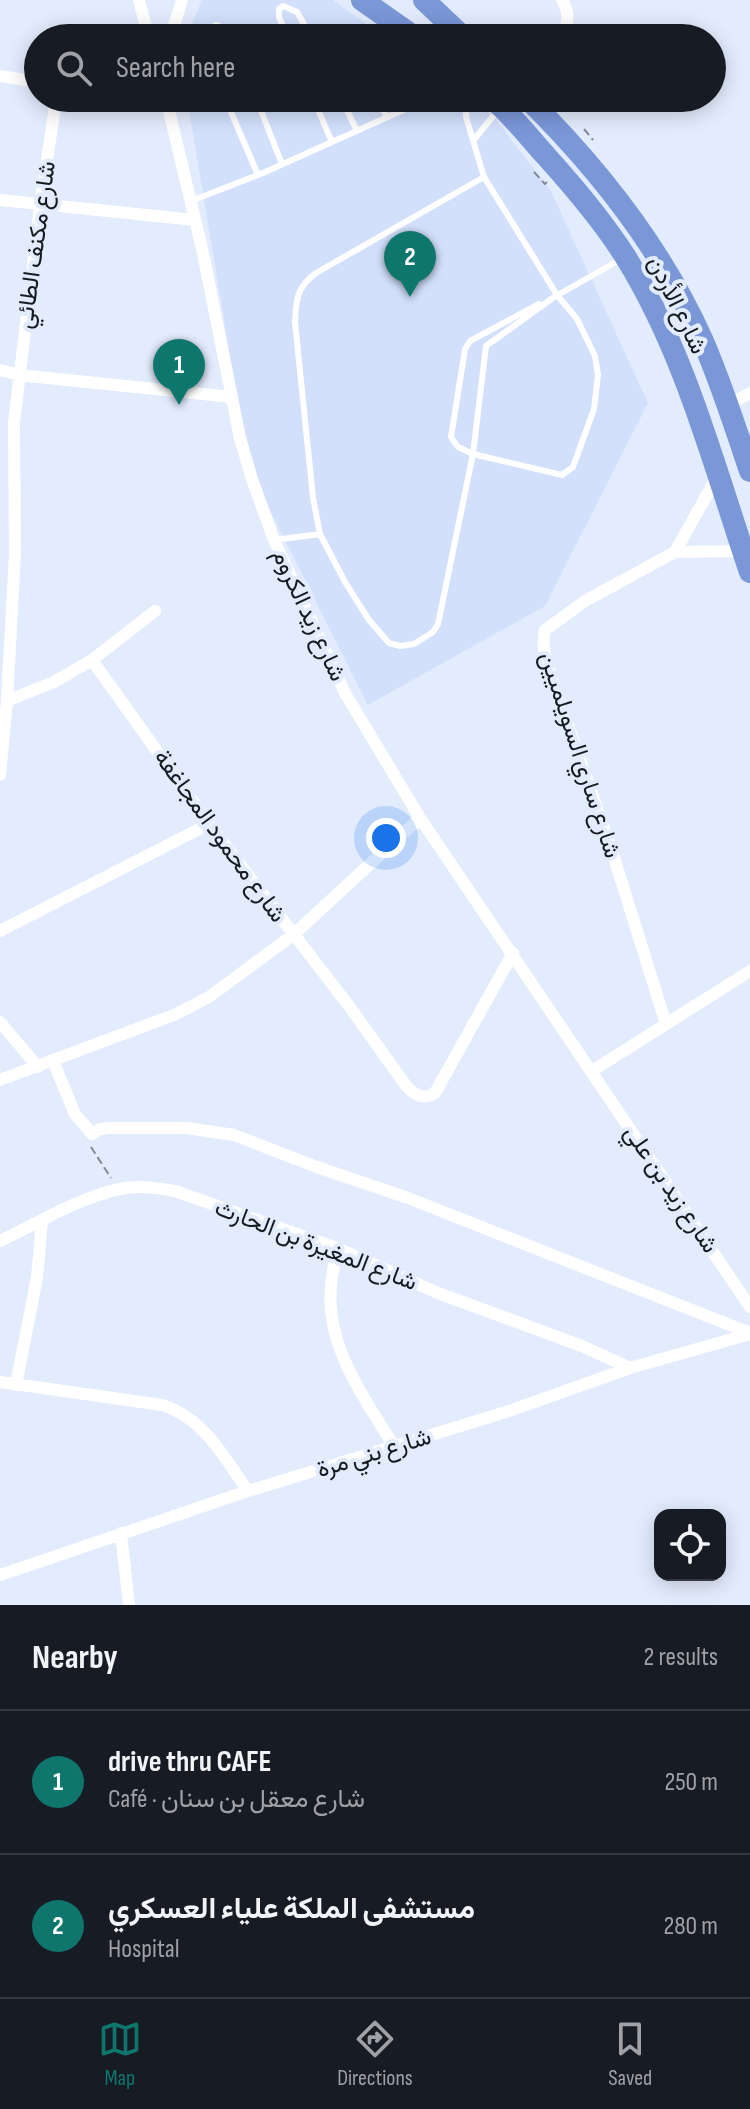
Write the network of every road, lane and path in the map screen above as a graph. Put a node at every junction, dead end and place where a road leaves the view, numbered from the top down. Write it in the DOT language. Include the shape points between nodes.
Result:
graph roads {
  1 [pos="139,0"];
  2 [pos="182,0"];
  3 [pos="362,0"];
  4 [pos="424,0"];
  5 [pos="562,0"];
  6 [pos="145,24"];
  7 [pos="174,24"];
  8 [pos="282,24"];
  9 [pos="304,24"];
  10 [pos="396,24"];
  11 [pos="449,24"];
  12 [pos="567,24"];
  13 [pos="0,76"];
  14 [pos="24,80"];
  15 [pos="54,112"];
  16 [pos="169,112"];
  17 [pos="231,112"];
  18 [pos="262,112"];
  19 [pos="319,112"];
  20 [pos="348,112"];
  21 [pos="384,112"];
  22 [pos="399,112"];
  23 [pos="466,112"];
  24 [pos="491,112"];
  25 [pos="506,112"];
  26 [pos="541,112"];
  27 [pos="387,117"];
  28 [pos="584,129"];
  29 [pos="357,131"];
  30 [pos="594,140"];
  31 [pos="473,141"];
  32 [pos="332,142"];
  33 [pos="282,164"];
  34 [pos="534,172"];
  35 [pos="258,175"];
  36 [pos="484,177"];
  37 [pos="545,184"];
  38 [pos="0,200"];
  39 [pos="190,201"];
  40 [pos="40,205"];
  41 [pos="195,220"];
  42 [pos="625,256"];
  43 [pos="557,295"];
  44 [pos="0,370"];
  45 [pos="19,375"];
  46 [pos="750,393"];
  47 [pos="232,397"];
  48 [pos="728,405"];
  49 [pos="473,454"];
  50 [pos="750,471"];
  51 [pos="718,475"];
  52 [pos="320,534"];
  53 [pos="274,540"];
  54 [pos="675,552"];
  55 [pos="746,561"];
  56 [pos="155,611"];
  57 [pos="92,660"];
  58 [pos="7,701"];
  59 [pos="0,775"];
  60 [pos="420,818"];
  61 [pos="209,824"];
  62 [pos="0,931"];
  63 [pos="293,935"];
  64 [pos="513,953"];
  65 [pos="750,971"];
  66 [pos="0,1022"];
  67 [pos="666,1024"];
  68 [pos="53,1061"];
  69 [pos="38,1067"];
  70 [pos="592,1071"];
  71 [pos="0,1080"];
  72 [pos="92,1134"];
  73 [pos="120,1189"];
  74 [pos="42,1221"];
  75 [pos="0,1241"];
  76 [pos="337,1248"];
  77 [pos="750,1307"];
  78 [pos="750,1333"];
  79 [pos="630,1368"];
  80 [pos="0,1382"];
  81 [pos="16,1385"];
  82 [pos="394,1446"];
  83 [pos="248,1491"];
  84 [pos="121,1533"];
  85 [pos="0,1575"];
  86 [pos="129,1605"];
  1 -- 6 [label="street"];
  2 -- 7 [label="street"];
  3 -- 10 [label="highway"];
  4 -- 11 [label="highway"];
  5 -- 12 [label="street"];
  8 -- 9 [label="lane" via="283,6 297,12"];
  13 -- 14 [label="street"];
  15 -- 40 [label="street, شارع مكنف الطائي"];
  16 -- 39 [label="street, شارع زيد الكروم"];
  17 -- 35 [label="lane"];
  18 -- 33 [label="lane"];
  19 -- 32 [label="lane"];
  20 -- 29 [label="lane"];
  21 -- 27 [label="lane"];
  22 -- 27 [label="lane"];
  23 -- 31 [label="lane"];
  24 -- 31 [label="lane"];
  25 -- 42 [label="highway, شارع الأردن"];
  26 -- 48 [label="highway, شارع الأردن" via="601,178 662,264 703,341"];
  27 -- 29 [label="lane"];
  28 -- 30 [label="path"];
  29 -- 32 [label="lane"];
  31 -- 36 [label="lane"];
  32 -- 33 [label="lane"];
  33 -- 35 [label="lane"];
  34 -- 37 [label="path"];
  35 -- 39 [label="lane"];
  36 -- 43 [label="lane"];
  36 -- 52 [label="lane" via="300,287 295,322"];
  38 -- 40 [label="street"];
  39 -- 41 [label="street, شارع زيد الكروم"];
  40 -- 41 [label="street"];
  40 -- 45 [label="street, شارع مكنف الطائي"];
  41 -- 47 [label="street, شارع زيد الكروم"];
  42 -- 43 [label="lane"];
  42 -- 51 [label="highway, شارع الأردن" via="672,348"];
  43 -- 49 [label="lane" via="486,346"];
  43 -- 49 [label="lane" via="487,329 465,349 451,437"];
  43 -- 49 [label="lane" via="586,335 598,375 594,409 573,467 556,476"];
  44 -- 45 [label="street"];
  45 -- 47 [label="street"];
  45 -- 58 [label="street, شارع مكنف الطائي"];
  46 -- 48 [label="street"];
  47 -- 53 [label="street, شارع زيد الكروم"];
  48 -- 50 [label="highway, شارع الأردن"];
  49 -- 52 [label="lane" via="438,624 423,640 389,643 369,620"];
  51 -- 54 [label="street"];
  51 -- 55 [label="highway, شارع الأردن"];
  52 -- 53 [label="lane"];
  53 -- 60 [label="street, شارع زيد الكروم" via="345,693"];
  54 -- 55 [label="street, شارع ساري السويلميين"];
  54 -- 67 [label="street, شارع ساري السويلميين" via="562,617 545,630 542,645"];
  56 -- 57 [label="street"];
  57 -- 58 [label="street"];
  57 -- 61 [label="street, شارع محمود المجاغفة"];
  58 -- 59 [label="street, شارع مكنف الطائي"];
  60 -- 63 [label="street"];
  60 -- 64 [label="street, شارع زيد الكروم"];
  61 -- 62 [label="street"];
  61 -- 63 [label="street, شارع محمود المجاغفة"];
  63 -- 64 [label="street, شارع محمود المجاغفة" via="407,1087 429,1097"];
  63 -- 68 [label="street" via="193,1007"];
  64 -- 70 [label="street, شارع زيد الكروم"];
  65 -- 67 [label="street"];
  66 -- 69 [label="street"];
  67 -- 70 [label="street"];
  68 -- 69 [label="street"];
  68 -- 72 [label="street" via="75,1114"];
  69 -- 71 [label="street"];
  70 -- 77 [label="street, شارع زيد بن علي"];
  72 -- 73 [label="path" via="91,1149"];
  72 -- 78 [label="street" via="110,1128 187,1128 234,1135"];
  73 -- 74 [label="street, شارع المغيرة بن الحارث"];
  73 -- 76 [label="street, شارع المغيرة بن الحارث" via="175,1191"];
  74 -- 75 [label="street, شارع المغيرة بن الحارث"];
  74 -- 81 [label="street"];
  76 -- 79 [label="street, شارع المغيرة بن الحارث"];
  76 -- 82 [label="street" via="331,1314 338,1341 362,1395"];
  78 -- 79 [label="street, شارع بني مرة"];
  79 -- 82 [label="street, شارع بني مرة"];
  80 -- 81 [label="street"];
  81 -- 83 [label="street" via="180,1410 198,1423"];
  82 -- 83 [label="street, شارع بني مرة"];
  83 -- 84 [label="street, شارع بني مرة"];
  84 -- 85 [label="street, شارع بني مرة"];
  84 -- 86 [label="street"];
}
